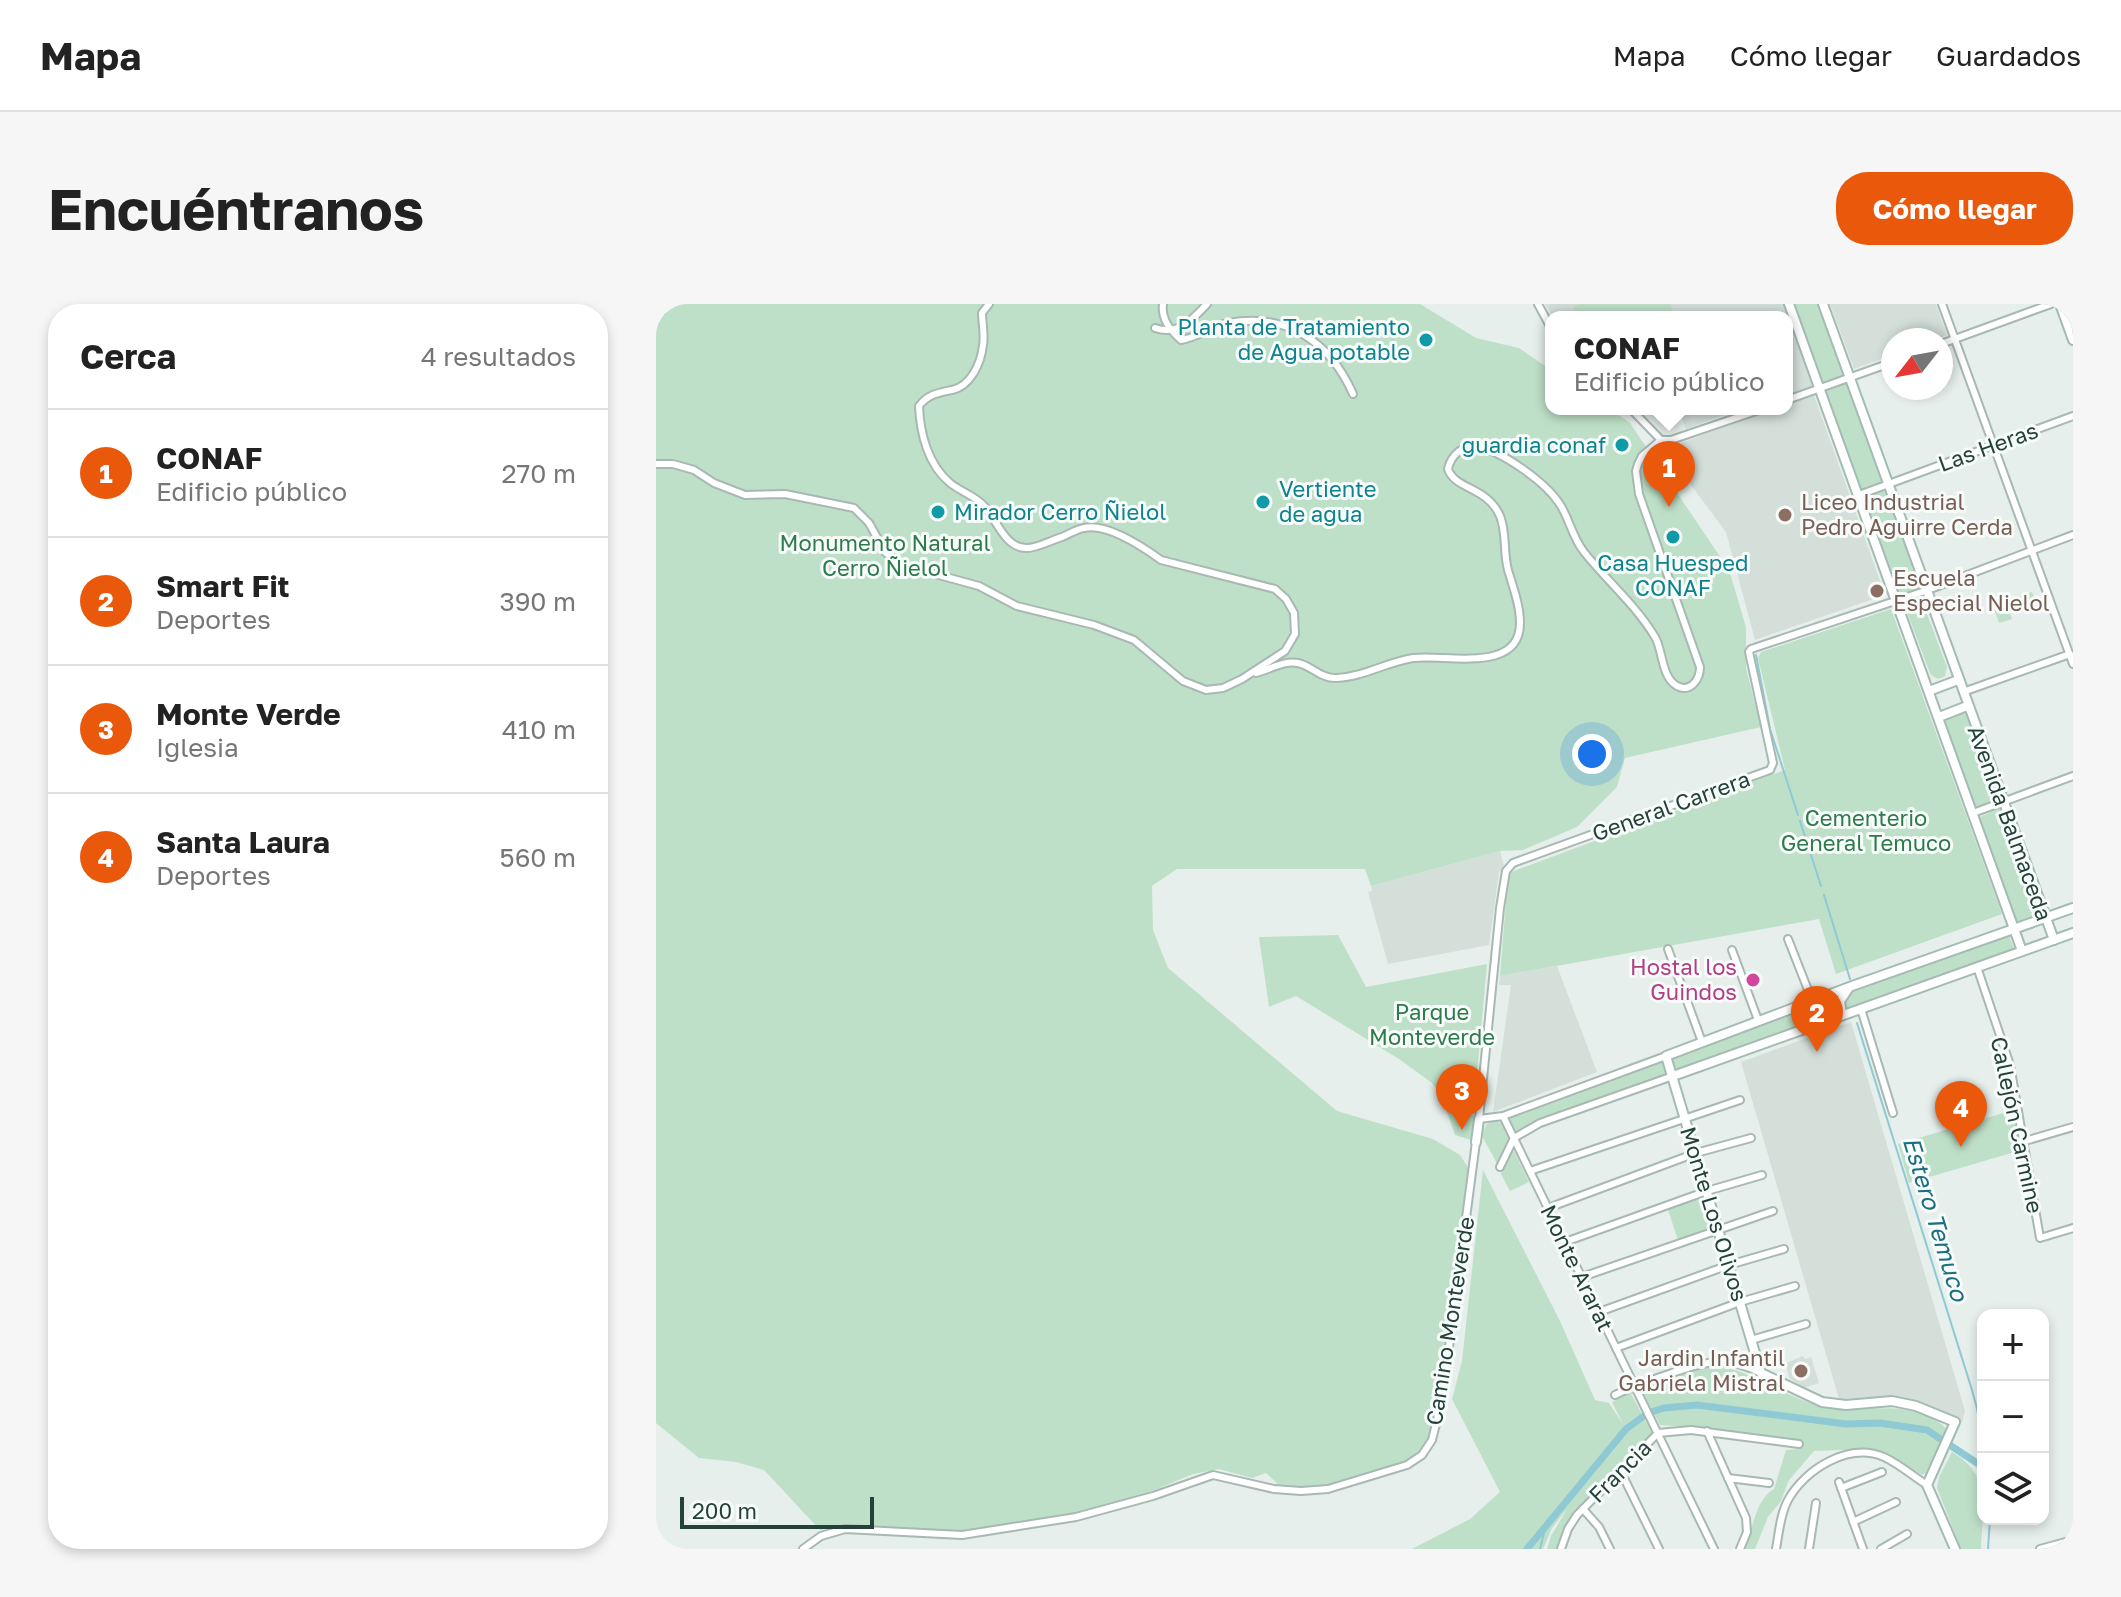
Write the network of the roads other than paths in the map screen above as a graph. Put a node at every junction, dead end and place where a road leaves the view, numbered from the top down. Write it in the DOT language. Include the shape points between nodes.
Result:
graph roads {
  1 [pos="989,304"];
  2 [pos="1163,304"];
  3 [pos="1207,304"];
  4 [pos="1823,304"];
  5 [pos="1942,304"];
  6 [pos="2051,304"];
  7 [pos="2060,304"];
  8 [pos="1793,315"];
  9 [pos="1155,328"];
  10 [pos="1172,331"];
  11 [pos="1955,339"];
  12 [pos="2073,340"];
  13 [pos="1881,366"];
  14 [pos="1849,378"];
  15 [pos="1820,389"];
  16 [pos="1353,394"];
  17 [pos="1793,398"];
  18 [pos="1637,415"];
  19 [pos="1744,415"];
  20 [pos="2073,416"];
  21 [pos="1661,440"];
  22 [pos="1993,445"];
  23 [pos="656,464"];
  24 [pos="1887,485"];
  25 [pos="1859,495"];
  26 [pos="2073,535"];
  27 [pos="2031,551"];
  28 [pos="1925,591"];
  29 [pos="1897,601"];
  30 [pos="2071,654"];
  31 [pos="2073,664"];
  32 [pos="1250,675"];
  33 [pos="1958,680"];
  34 [pos="1929,691"];
  35 [pos="1962,693"];
  36 [pos="1967,706"];
  37 [pos="1939,717"];
  38 [pos="2073,776"];
  39 [pos="2002,802"];
  40 [pos="1973,813"];
  41 [pos="2073,908"];
  42 [pos="2046,918"];
  43 [pos="2015,930"];
  44 [pos="2073,933"];
  45 [pos="1788,939"];
  46 [pos="2054,940"];
  47 [pos="1668,949"];
  48 [pos="1732,950"];
  49 [pos="2022,951"];
  50 [pos="1977,967"];
  51 [pos="1852,986"];
  52 [pos="1812,1000"];
  53 [pos="1861,1009"];
  54 [pos="1842,1015"];
  55 [pos="1758,1020"];
  56 [pos="1702,1042"];
  57 [pos="1666,1056"];
  58 [pos="1673,1076"];
  59 [pos="1740,1100"];
  60 [pos="1893,1113"];
  61 [pos="1503,1116"];
  62 [pos="1685,1116"];
  63 [pos="1479,1119"];
  64 [pos="2073,1127"];
  65 [pos="1514,1138"];
  66 [pos="1751,1138"];
  67 [pos="2025,1141"];
  68 [pos="1476,1142"];
  69 [pos="1696,1153"];
  70 [pos="1500,1167"];
  71 [pos="1530,1171"];
  72 [pos="1762,1175"];
  73 [pos="1707,1191"];
  74 [pos="1548,1208"];
  75 [pos="1773,1211"];
  76 [pos="1718,1228"];
  77 [pos="2073,1228"];
  78 [pos="1565,1242"];
  79 [pos="1784,1249"];
  80 [pos="1729,1265"];
  81 [pos="1582,1277"];
  82 [pos="1795,1286"];
  83 [pos="1740,1302"];
  84 [pos="1599,1312"];
  85 [pos="1806,1324"];
  86 [pos="1751,1340"];
  87 [pos="1616,1348"];
  88 [pos="1761,1373"];
  89 [pos="1634,1385"];
  90 [pos="1615,1395"];
  91 [pos="1707,1431"];
  92 [pos="1658,1433"];
  93 [pos="1799,1444"];
  94 [pos="1620,1470"];
  95 [pos="1882,1472"];
  96 [pos="1728,1478"];
  97 [pos="1769,1483"];
  98 [pos="1927,1485"];
  99 [pos="1896,1502"];
  100 [pos="1816,1503"];
  101 [pos="1583,1509"];
  102 [pos="1853,1522"];
  103 [pos="1907,1534"];
  104 [pos="2073,1540"];
  105 [pos="1776,1546"];
  106 [pos="1861,1548"];
  107 [pos="803,1549"];
  108 [pos="1561,1549"];
  109 [pos="1610,1549"];
  110 [pos="1659,1549"];
  111 [pos="1714,1549"];
  112 [pos="1740,1549"];
  113 [pos="1809,1549"];
  114 [pos="1881,1549"];
  115 [pos="1955,1549"];
  116 [pos="2040,1549"];
  1 -- 32 [label="street" via="982,313 978,367 961,388 935,393 919,406 922,436 943,475 984,505 1017,546 1027,548 1098,527 1161,560 1275,589 1294,613 1295,634 1285,651"];
  2 -- 10 [label="street" via="1162,314"];
  3 -- 10 [label="street"];
  4 -- 14 [label="main road, Avenida Balmaceda"];
  5 -- 11 [label="street"];
  6 -- 11 [label="street"];
  7 -- 12 [label="main road"];
  8 -- 15 [label="main road, Avenida Balmaceda"];
  9 -- 10 [label="street"];
  10 -- 16 [label="street" via="1185,341 1228,323 1276,323 1325,349"];
  11 -- 22 [label="street"];
  13 -- 14 [label="street"];
  14 -- 15 [label="street"];
  14 -- 24 [label="main road, Avenida Balmaceda"];
  15 -- 17 [label="street"];
  15 -- 25 [label="main road, Avenida Balmaceda"];
  18 -- 21 [label="street"];
  19 -- 21 [label="street"];
  20 -- 22 [label="street, Las Heras"];
  21 -- 32 [label="street" via="1642,456 1636,471 1642,508 1697,654 1700,676 1688,688 1671,679 1656,638 1581,549 1559,503 1507,457 1478,446 1462,449 1448,469 1455,481 1491,500 1501,517 1521,622 1512,647 1504,654 1472,659 1404,660 1339,678 1319,675 1298,663"];
  22 -- 24 [label="street, Las Heras"];
  22 -- 27 [label="street"];
  23 -- 32 [label="street" via="694,470 745,495 785,494 854,508 885,552 902,565 1134,640 1194,687 1217,689"];
  24 -- 25 [label="street, Las Heras"];
  24 -- 28 [label="main road, Avenida Balmaceda"];
  25 -- 29 [label="main road, Avenida Balmaceda"];
  26 -- 27 [label="street, General Carrera"];
  27 -- 28 [label="street, General Carrera"];
  27 -- 30 [label="street"];
  28 -- 29 [label="street, General Carrera"];
  28 -- 33 [label="main road, Avenida Balmaceda"];
  29 -- 34 [label="main road, Avenida Balmaceda"];
  29 -- 63 [label="street, General Carrera" via="1751,649 1773,763 1770,770 1508,868 1494,954"];
  30 -- 31 [label="street"];
  30 -- 35 [label="street"];
  33 -- 34 [label="main road"];
  33 -- 35 [label="main road, Avenida Balmaceda"];
  34 -- 37 [label="main road, Avenida Balmaceda"];
  35 -- 36 [label="main road, Avenida Balmaceda"];
  36 -- 37 [label="main road, Avenida Balmaceda"];
  36 -- 39 [label="main road, Avenida Balmaceda"];
  37 -- 40 [label="main road, Avenida Balmaceda"];
  38 -- 39 [label="street"];
  39 -- 40 [label="street"];
  39 -- 42 [label="main road, Avenida Balmaceda"];
  40 -- 43 [label="main road, Avenida Balmaceda"];
  41 -- 42 [label="main road"];
  42 -- 43 [label="main road"];
  42 -- 46 [label="main road, Avenida Balmaceda"];
  43 -- 49 [label="main road, Avenida Balmaceda"];
  43 -- 51 [label="main road"];
  44 -- 46 [label="main road"];
  45 -- 52 [label="street"];
  46 -- 49 [label="main road"];
  47 -- 56 [label="street"];
  48 -- 55 [label="street"];
  49 -- 50 [label="main road"];
  50 -- 53 [label="main road"];
  50 -- 67 [label="street, Callejón Carmine" via="2010,1065"];
  51 -- 52 [label="main road"];
  51 -- 54 [label="main road" via="1840,1001"];
  52 -- 55 [label="main road"];
  53 -- 54 [label="main road"];
  53 -- 60 [label="street"];
  54 -- 58 [label="main road"];
  55 -- 56 [label="main road"];
  56 -- 57 [label="main road"];
  57 -- 58 [label="main road, Monte Los Olivos"];
  57 -- 61 [label="street"];
  58 -- 62 [label="main road, Monte Los Olivos"];
  58 -- 65 [label="street" via="1546,1120"];
  59 -- 62 [label="street"];
  61 -- 63 [label="street"];
  61 -- 65 [label="street, Monte Ararat"];
  62 -- 69 [label="main road, Monte Los Olivos"];
  62 -- 71 [label="street"];
  63 -- 68 [label="main road, Camino Monteverde"];
  64 -- 67 [label="street"];
  65 -- 70 [label="street"];
  65 -- 71 [label="street, Monte Ararat"];
  66 -- 69 [label="street"];
  67 -- 77 [label="street, Callejón Carmine" via="2040,1238"];
  68 -- 107 [label="street, Camino Monteverde" via="1437,1420 1432,1440 1407,1465 1328,1489 1301,1491 1213,1475 1076,1517 962,1535 838,1530"];
  69 -- 73 [label="main road, Monte Los Olivos"];
  69 -- 74 [label="street"];
  71 -- 74 [label="street, Monte Ararat"];
  72 -- 73 [label="street"];
  73 -- 76 [label="main road, Monte Los Olivos"];
  73 -- 78 [label="street"];
  74 -- 78 [label="street, Monte Ararat"];
  75 -- 76 [label="street"];
  76 -- 80 [label="main road, Monte Los Olivos"];
  76 -- 81 [label="street"];
  78 -- 81 [label="street, Monte Ararat"];
  79 -- 80 [label="street"];
  80 -- 83 [label="main road, Monte Los Olivos"];
  80 -- 84 [label="street"];
  81 -- 84 [label="street, Monte Ararat"];
  82 -- 83 [label="street"];
  83 -- 86 [label="main road, Monte Los Olivos"];
  83 -- 87 [label="street"];
  84 -- 87 [label="street, Monte Ararat"];
  85 -- 86 [label="street"];
  86 -- 88 [label="main road, Monte Los Olivos"];
  87 -- 89 [label="street, Monte Ararat"];
  88 -- 89 [label="street" via="1738,1363 1712,1361"];
  88 -- 98 [label="main road" via="1822,1402 1892,1401 1916,1406 1952,1427"];
  89 -- 90 [label="street"];
  89 -- 92 [label="street, Monte Ararat"];
  91 -- 92 [label="street, Francia"];
  91 -- 93 [label="street, Francia"];
  91 -- 96 [label="street"];
  92 -- 94 [label="street, Francia"];
  92 -- 111 [label="street, Monte Ararat"];
  94 -- 101 [label="street, Francia"];
  94 -- 110 [label="street"];
  95 -- 102 [label="street" via="1840,1485"];
  96 -- 97 [label="street"];
  96 -- 112 [label="street" via="1747,1523"];
  98 -- 105 [label="street" via="1881,1456 1836,1458 1808,1475 1789,1498"];
  98 -- 115 [label="main road"];
  99 -- 102 [label="street"];
  100 -- 113 [label="street"];
  101 -- 108 [label="street, Francia"];
  101 -- 109 [label="street"];
  102 -- 106 [label="street"];
  103 -- 114 [label="street"];
  104 -- 116 [label="street"];
}
